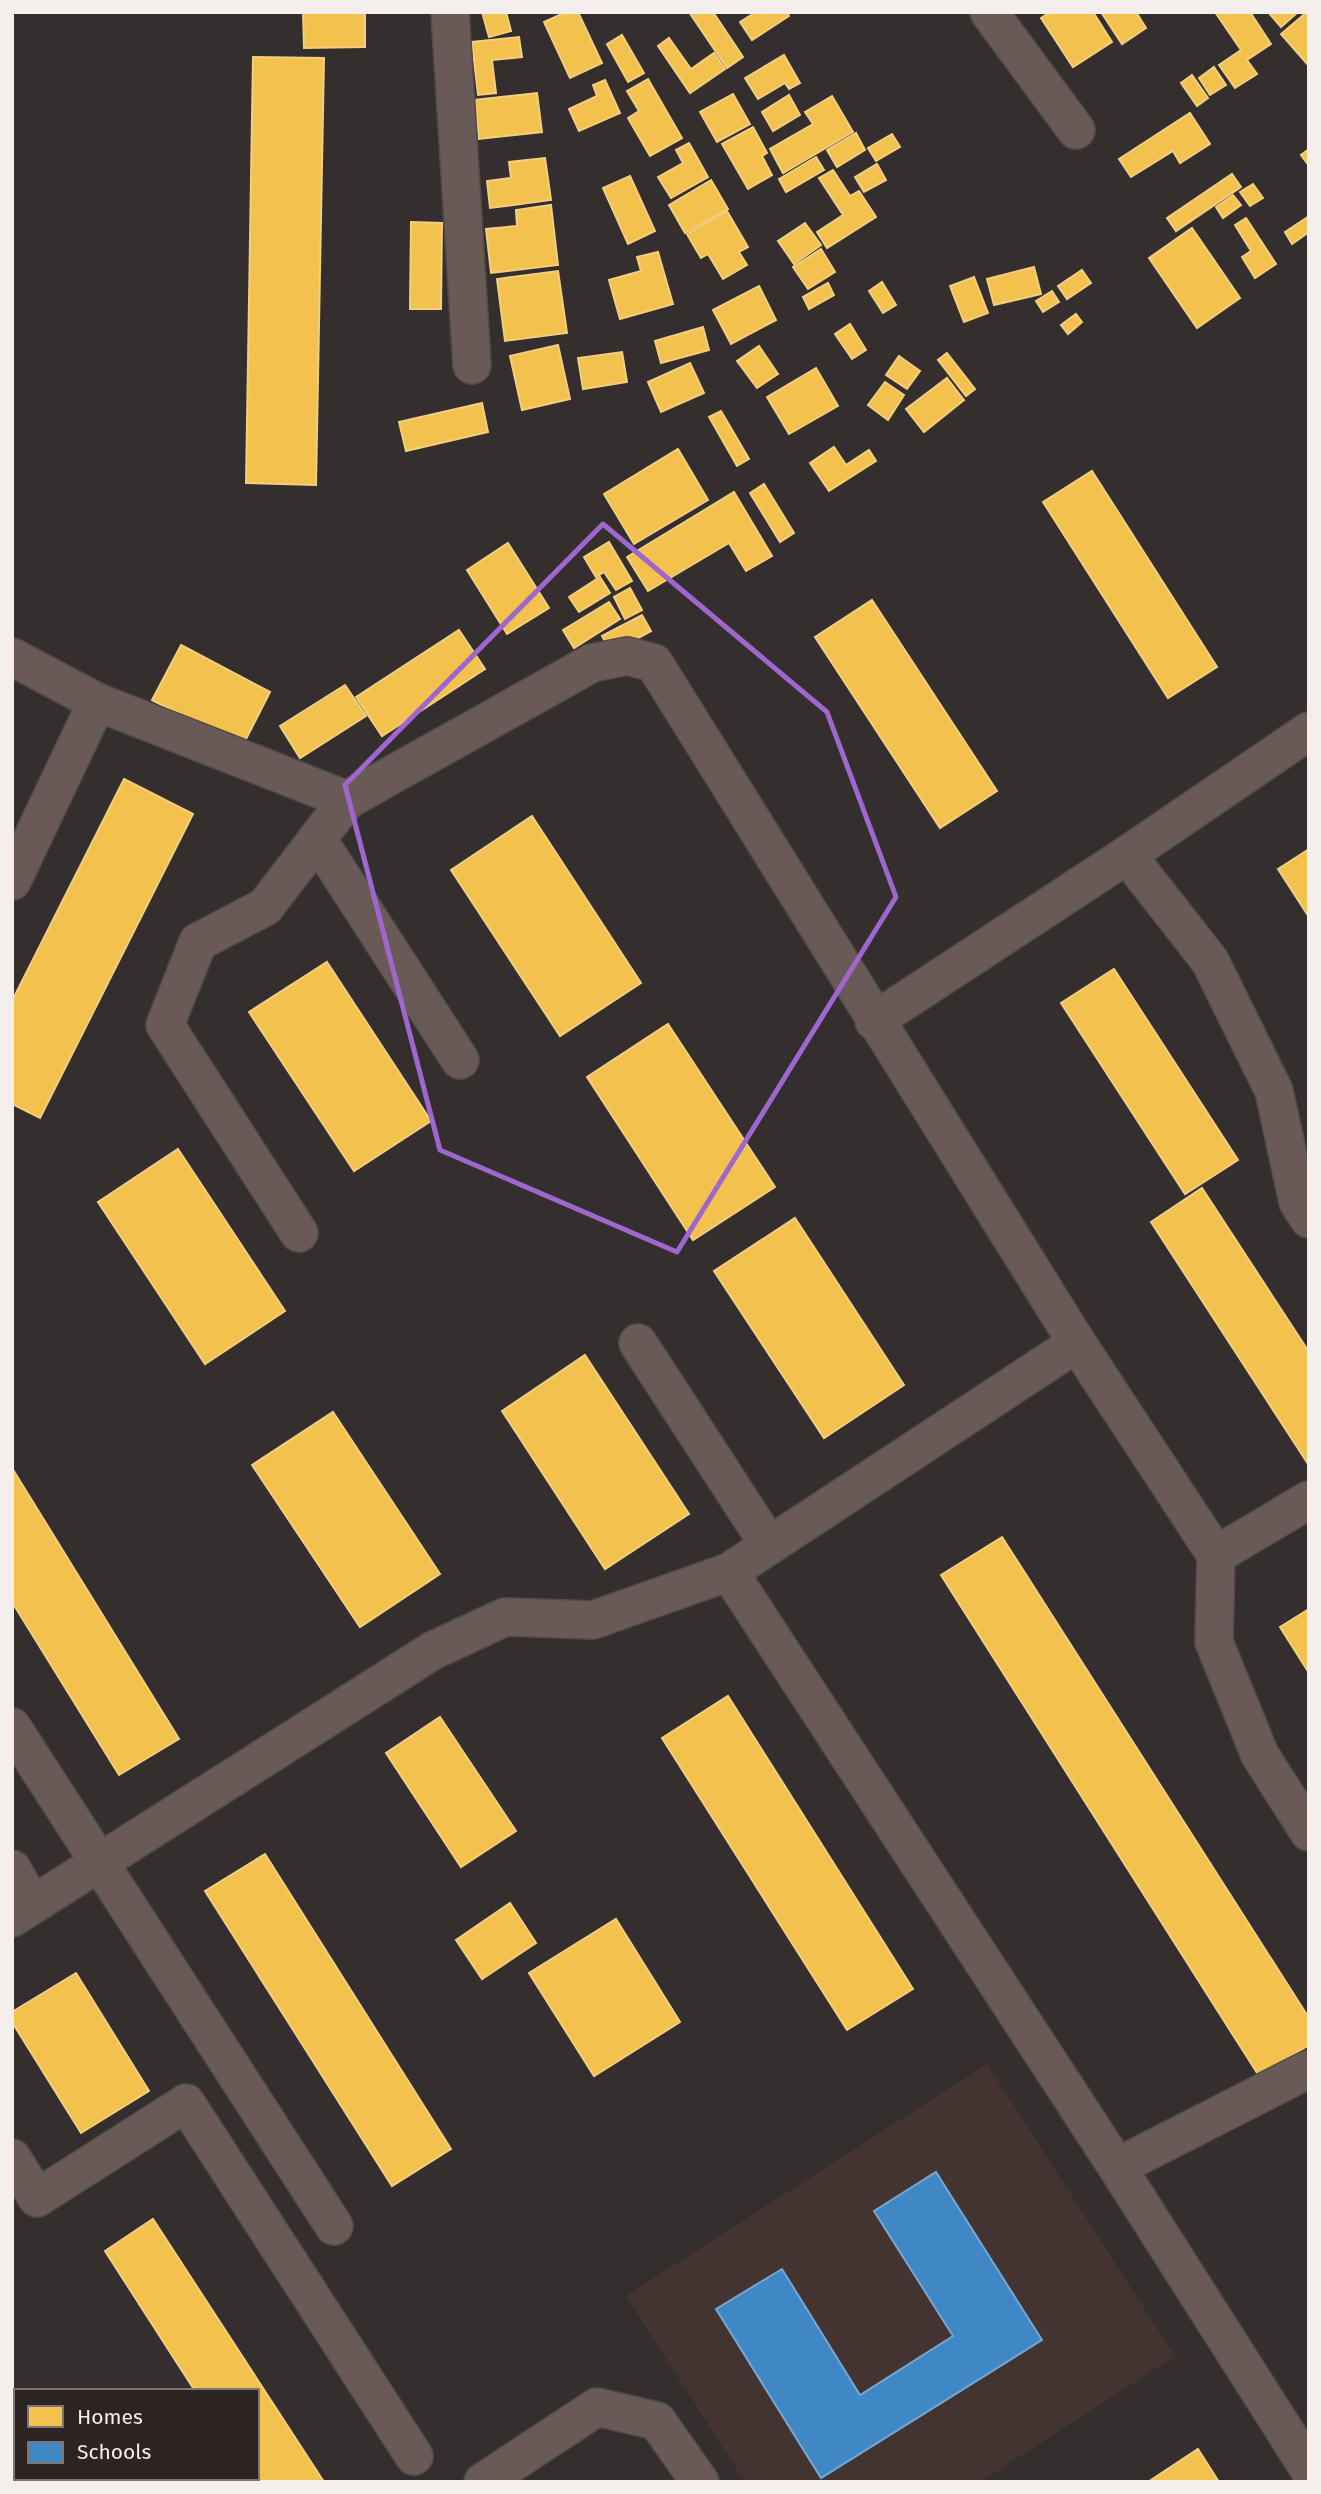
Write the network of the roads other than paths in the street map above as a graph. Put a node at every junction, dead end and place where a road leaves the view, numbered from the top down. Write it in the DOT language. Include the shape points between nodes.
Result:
graph roads {
  1 [pos="450,12"];
  2 [pos="989,12"];
  3 [pos="1076,130"];
  4 [pos="472,365"];
  5 [pos="12,657"];
  6 [pos="97,702"];
  7 [pos="1309,731"];
  8 [pos="347,800"];
  9 [pos="318,840"];
  10 [pos="1127,855"];
  11 [pos="12,881"];
  12 [pos="874,1021"];
  13 [pos="460,1060"];
  14 [pos="1309,1219"];
  15 [pos="299,1233"];
  16 [pos="638,1343"];
  17 [pos="1077,1343"];
  18 [pos="1309,1500"];
  19 [pos="769,1545"];
  20 [pos="1216,1555"];
  21 [pos="729,1572"];
  22 [pos="12,1727"];
  23 [pos="1309,1832"];
  24 [pos="99,1862"];
  25 [pos="12,1869"];
  26 [pos="22,1911"];
  27 [pos="1309,2069"];
  28 [pos="12,2158"];
  29 [pos="1117,2167"];
  30 [pos="334,2226"];
  31 [pos="414,2456"];
  32 [pos="1309,2469"];
  33 [pos="483,2482"];
  34 [pos="700,2482"];
  1 -- 4 [label="street"];
  2 -- 3 [label="street"];
  5 -- 6 [label="street"];
  6 -- 8 [label="street"];
  6 -- 11 [label="street"];
  7 -- 10 [label="street"];
  8 -- 9 [label="street"];
  8 -- 12 [label="street" via="592,663 627,656 654,663"];
  9 -- 13 [label="street"];
  9 -- 15 [label="street" via="265,907 198,942 165,1025"];
  10 -- 12 [label="street"];
  10 -- 14 [label="street" via="1210,961 1274,1091 1298,1202"];
  12 -- 17 [label="street"];
  16 -- 19 [label="street"];
  17 -- 19 [label="street"];
  17 -- 20 [label="street"];
  18 -- 20 [label="street"];
  19 -- 21 [label="street"];
  20 -- 23 [label="street" via="1214,1642 1260,1755"];
  21 -- 24 [label="street" via="593,1620 505,1618 432,1651"];
  21 -- 29 [label="street"];
  22 -- 24 [label="street"];
  24 -- 26 [label="street"];
  24 -- 30 [label="street"];
  25 -- 26 [label="street"];
  27 -- 29 [label="street"];
  28 -- 31 [label="street" via="37,2198 186,2104"];
  29 -- 32 [label="street"];
  33 -- 34 [label="street" via="597,2407 657,2421"];
}
